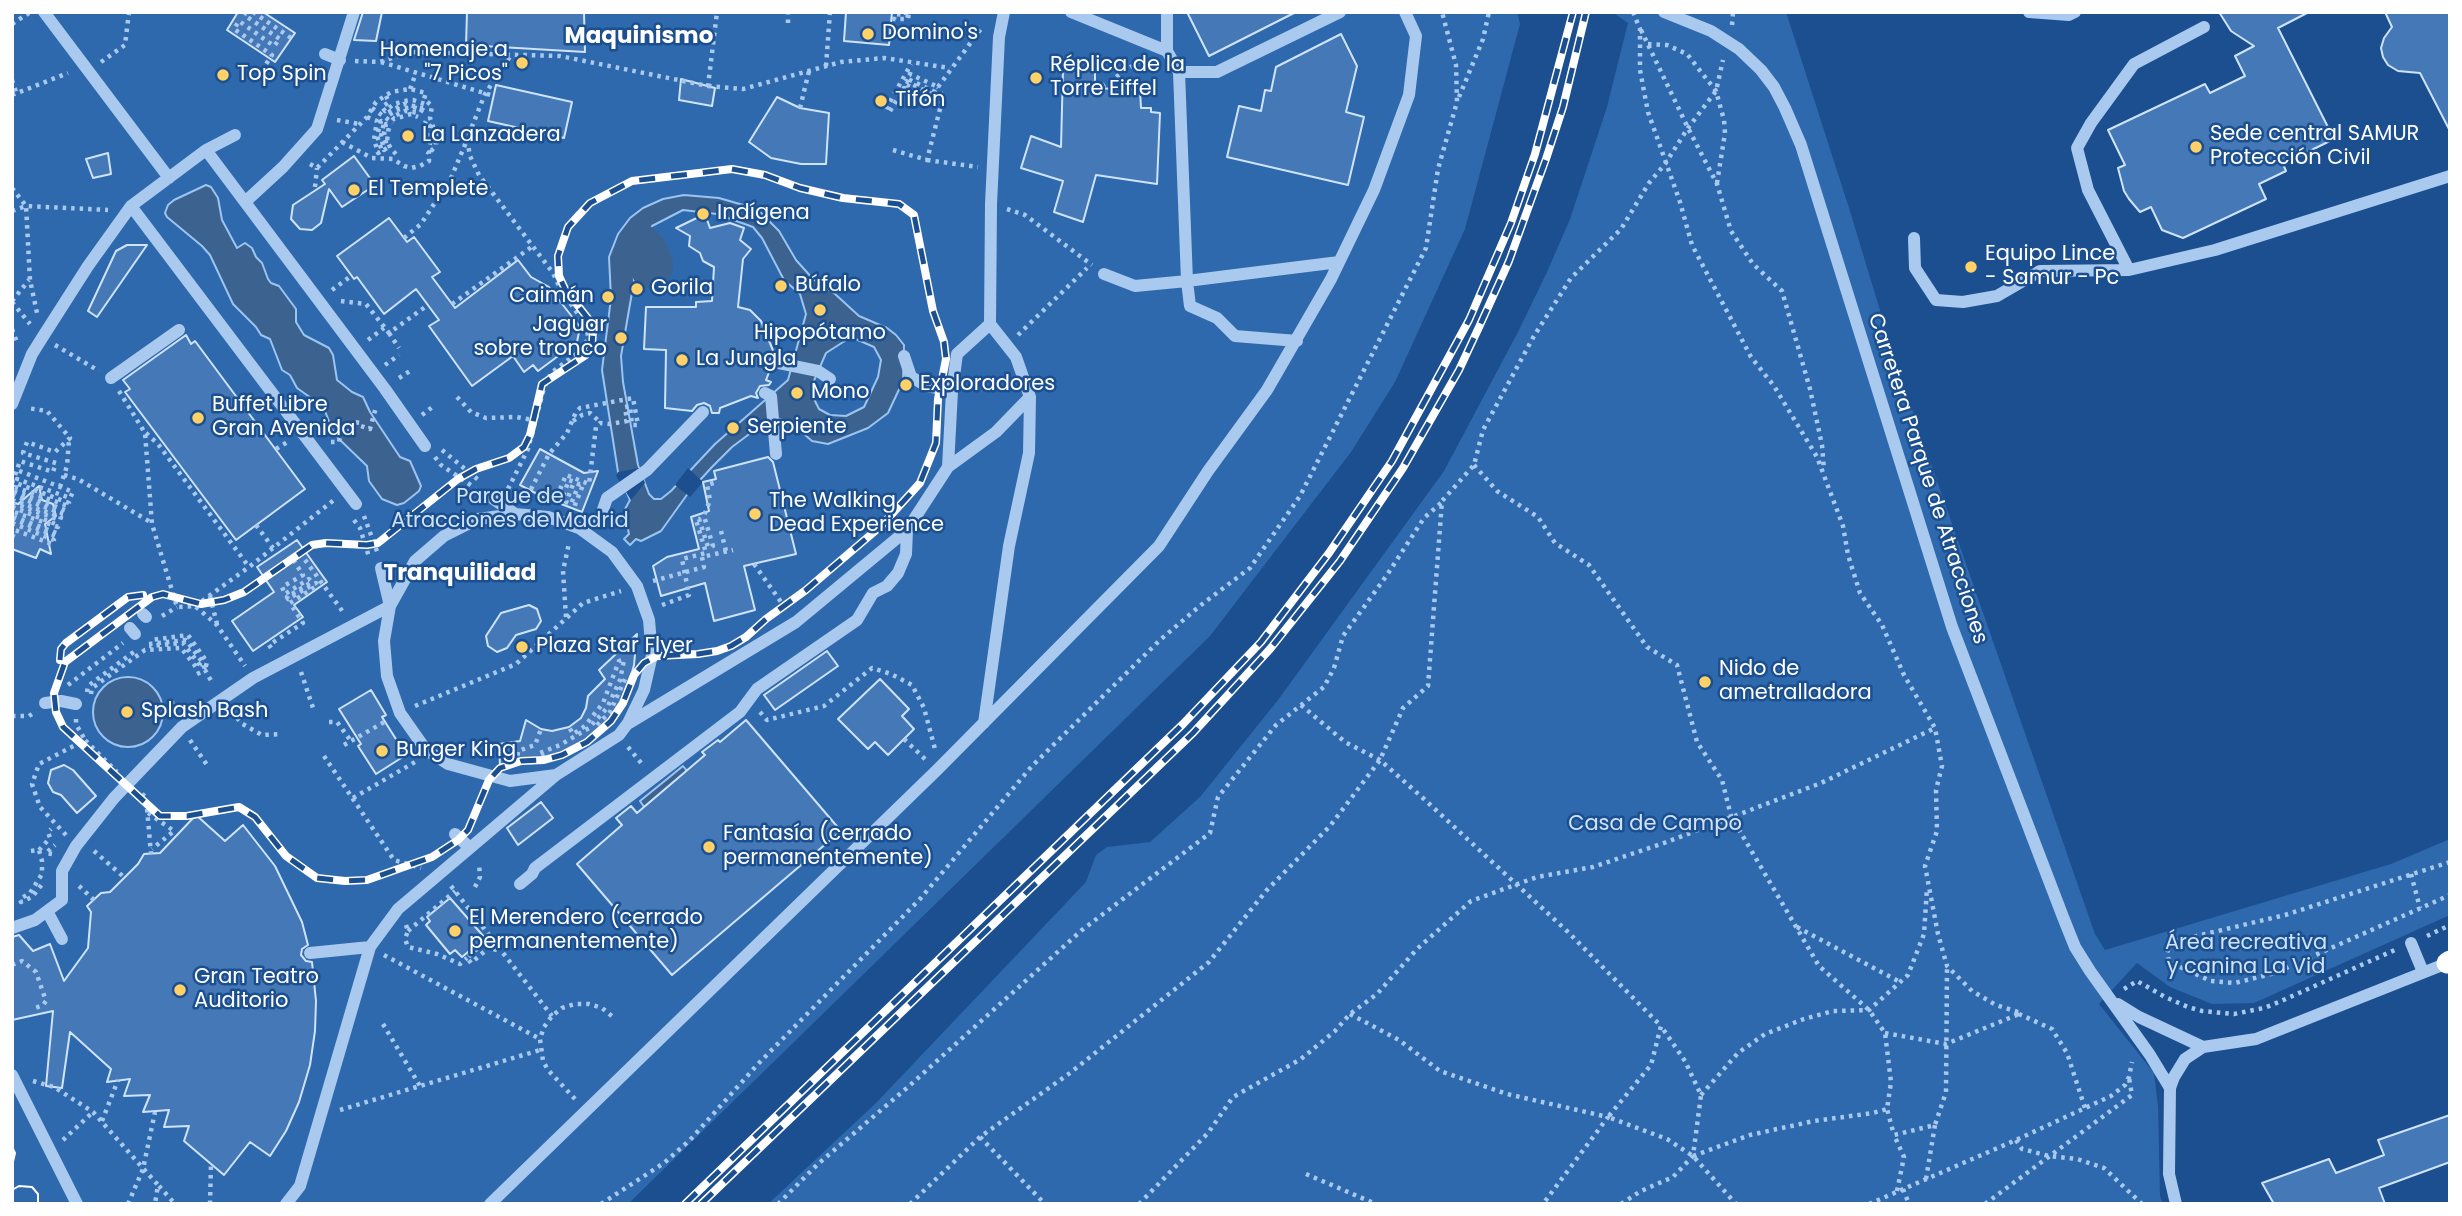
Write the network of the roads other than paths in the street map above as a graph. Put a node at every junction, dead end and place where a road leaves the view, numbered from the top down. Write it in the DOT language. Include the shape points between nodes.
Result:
graph roads {
  1 [pos="44,12"];
  2 [pos="354,12"];
  3 [pos="1004,12"];
  4 [pos="1070,12"];
  5 [pos="1167,12"];
  6 [pos="1339,12"];
  7 [pos="1405,12"];
  8 [pos="1664,12"];
  9 [pos="2029,12"];
  10 [pos="2075,12"];
  11 [pos="2204,27"];
  12 [pos="1163,50"];
  13 [pos="325,54"];
  14 [pos="340,60"];
  15 [pos="1179,72"];
  16 [pos="235,135"];
  17 [pos="206,150"];
  18 [pos="2450,176"];
  19 [pos="169,178"];
  20 [pos="245,202"];
  21 [pos="131,206"];
  22 [pos="1914,238"];
  23 [pos="1339,262"];
  24 [pos="2129,270"];
  25 [pos="1104,274"];
  26 [pos="1187,281"];
  27 [pos="990,324"];
  28 [pos="179,330"];
  29 [pos="1297,341"];
  30 [pos="904,356"];
  31 [pos="774,362"];
  32 [pos="111,378"];
  33 [pos="830,379"];
  34 [pos="952,391"];
  35 [pos="1030,397"];
  36 [pos="768,398"];
  37 [pos="18,406"];
  38 [pos="703,412"];
  39 [pos="422,442"];
  40 [pos="774,454"];
  41 [pos="948,467"];
  42 [pos="488,495"];
  43 [pos="350,496"];
  44 [pos="519,514"];
  45 [pos="599,521"];
  46 [pos="906,530"];
  47 [pos="382,573"];
  48 [pos="390,606"];
  49 [pos="84,702"];
  50 [pos="45,703"];
  51 [pos="628,723"];
  52 [pos="984,723"];
  53 [pos="556,775"];
  54 [pos="455,834"];
  55 [pos="470,848"];
  56 [pos="520,884"];
  57 [pos="47,911"];
  58 [pos="12,928"];
  59 [pos="62,939"];
  60 [pos="2411,943"];
  61 [pos="370,947"];
  62 [pos="310,953"];
  63 [pos="2449,962"];
  64 [pos="2423,972"];
  65 [pos="2112,1000"];
  66 [pos="2203,1047"];
  67 [pos="12,1076"];
  68 [pos="2170,1094"];
  69 [pos="77,1204"];
  70 [pos="286,1204"];
  71 [pos="490,1204"];
  72 [pos="2176,1204"];
  1 -- 19 [label="street"];
  2 -- 14 [label="street"];
  3 -- 27 [label="street" via="992,170"];
  4 -- 12 [label="street"];
  5 -- 12 [label="street"];
  6 -- 15 [label="street" via="1217,72"];
  7 -- 23 [label="street" via="1416,36 1409,95 1374,190"];
  8 -- 65 [label="street, Carretera Parque de Atracciones" via="1711,31 1749,57 1774,87 1801,145 1952,627 2075,947"];
  9 -- 10 [label="street"];
  11 -- 24 [label="street" via="2134,64 2077,148 2088,190"];
  12 -- 15 [label="street"];
  13 -- 14 [label="street"];
  14 -- 20 [label="street" via="317,129"];
  15 -- 26 [label="street"];
  16 -- 17 [label="street"];
  17 -- 19 [label="street"];
  17 -- 20 [label="street"];
  18 -- 24 [label="street" via="2215,250"];
  19 -- 21 [label="street"];
  20 -- 39 [label="street"];
  21 -- 37 [label="street" via="32,354"];
  21 -- 43 [label="street"];
  22 -- 24 [label="street" via="1915,268 1936,300 1963,302 1997,296 2040,271"];
  23 -- 26 [label="street"];
  23 -- 29 [label="street"];
  25 -- 26 [label="street" via="1135,286"];
  26 -- 29 [label="street" via="1190,306 1217,318 1235,336"];
  27 -- 34 [label="street" via="957,354"];
  27 -- 35 [label="street" via="1016,356"];
  28 -- 32 [label="street"];
  29 -- 52 [label="street" via="1159,546"];
  30 -- 34 [label="street" via="911,377 927,387"];
  31 -- 33 [label="street" via="818,371"];
  34 -- 41 [label="street"];
  35 -- 41 [label="street" via="996,432"];
  35 -- 52 [label="street" via="1029,453 1009,546"];
  36 -- 40 [label="street"];
  38 -- 45 [label="street" via="646,470 607,498"];
  41 -- 46 [label="street"];
  42 -- 44 [label="street"];
  44 -- 48 [label="street" via="478,519 444,536 415,561"];
  44 -- 51 [label="street" via="573,526 612,552 637,586 649,620 651,649 645,691"];
  46 -- 51 [label="street" via="796,622"];
  46 -- 56 [label="street" via="906,554 898,573 873,593 857,620 757,689 740,712"];
  47 -- 48 [label="street"];
  48 -- 53 [label="street" via="384,641 387,676 400,713 446,769 515,780"];
  48 -- 57 [label="street" via="253,678 182,727 78,843 62,871 62,900"];
  49 -- 50 [label="street"];
  51 -- 53 [label="street" via="618,735"];
  52 -- 71 [label="street"];
  53 -- 55 [label="street"];
  54 -- 55 [label="street"];
  55 -- 61 [label="street" via="398,909"];
  57 -- 58 [label="street"];
  57 -- 59 [label="street"];
  60 -- 64 [label="street"];
  61 -- 62 [label="street"];
  61 -- 70 [label="street" via="300,1186"];
  63 -- 64 [label="street"];
  64 -- 66 [label="street" via="2256,1039"];
  65 -- 66 [label="street, Carretera Parque de Atracciones"];
  65 -- 68 [label="street, Carretera Parque de Atracciones" via="2151,1055"];
  66 -- 68 [label="street" via="2185,1059"];
  67 -- 69 [label="street"];
  68 -- 72 [label="street" via="2169,1174"];
}
